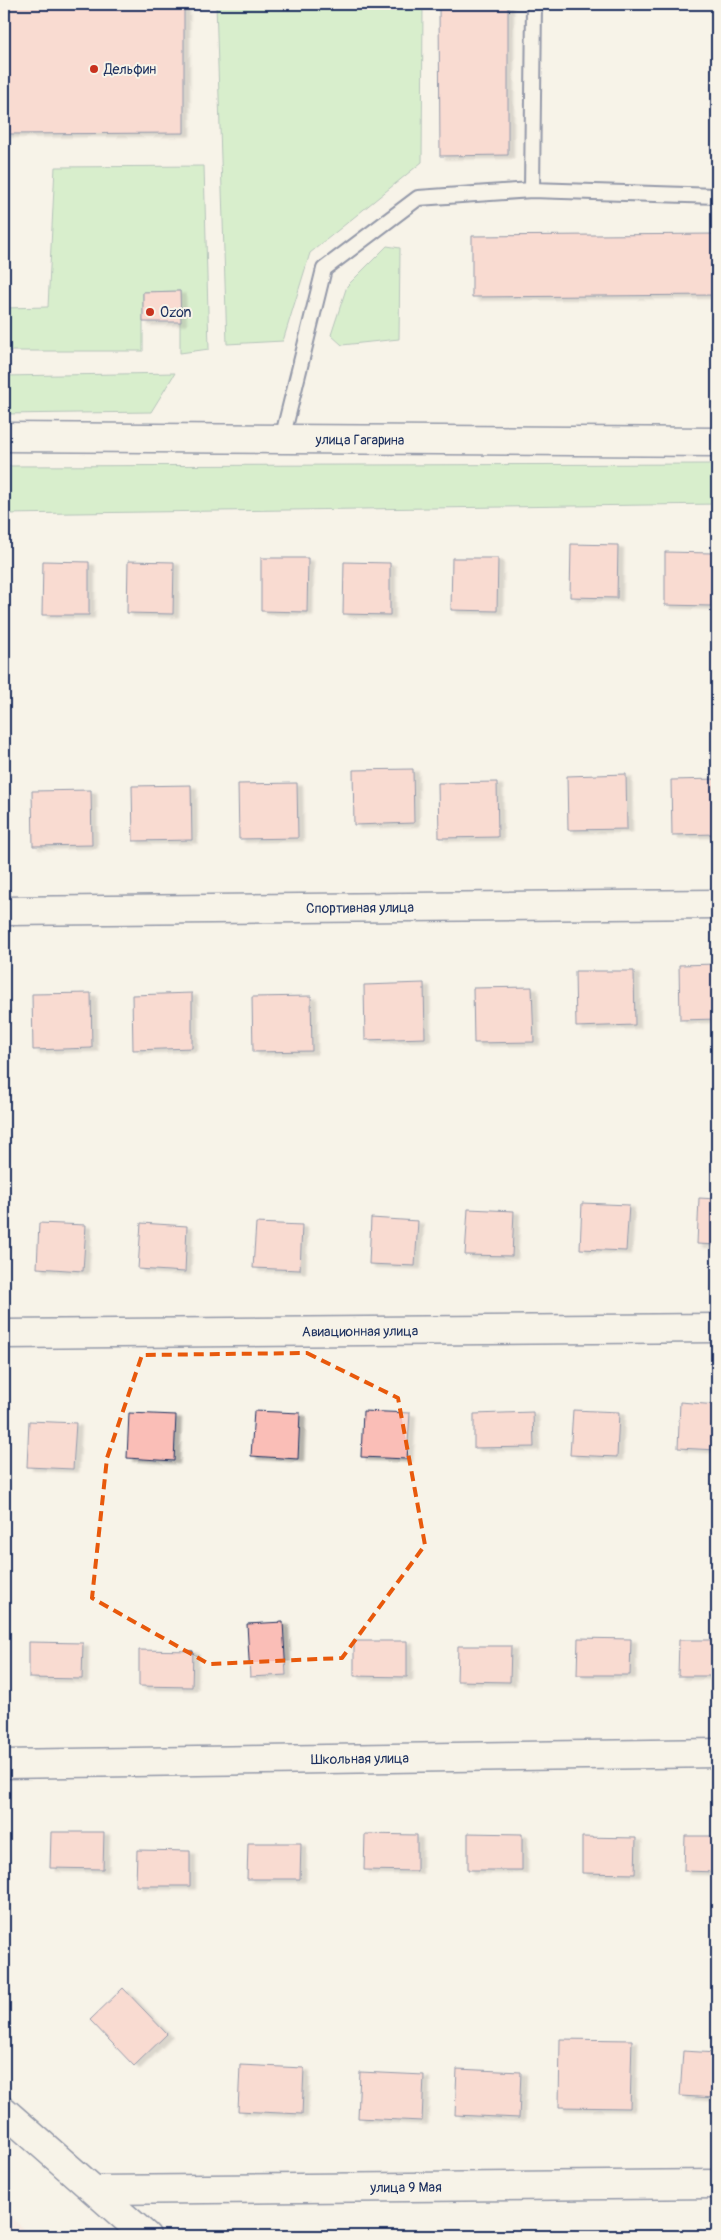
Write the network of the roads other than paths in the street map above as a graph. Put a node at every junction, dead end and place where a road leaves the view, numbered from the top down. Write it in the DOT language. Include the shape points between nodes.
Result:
graph roads {
  1 [pos="534,4"];
  2 [pos="532,190"];
  3 [pos="717,196"];
  4 [pos="4,437"];
  5 [pos="282,439"];
  6 [pos="717,442"];
  7 [pos="717,904"];
  8 [pos="4,911"];
  9 [pos="717,1328"];
  10 [pos="4,1334"];
  11 [pos="717,1753"];
  12 [pos="4,1764"];
  13 [pos="4,2111"];
  14 [pos="717,2184"];
  15 [pos="95,2190"];
  16 [pos="146,2236"];
  1 -- 2 [label="lane"];
  2 -- 3 [label="lane"];
  2 -- 5 [label="lane" via="418,198 324,269"];
  4 -- 5 [label="street, улица Гагарина"];
  5 -- 6 [label="street, улица Гагарина"];
  7 -- 8 [label="street, Спортивная улица"];
  9 -- 10 [label="street, Авиационная улица"];
  11 -- 12 [label="street, Школьная улица"];
  13 -- 15 [label="street"];
  14 -- 15 [label="street, улица 9 Мая"];
  15 -- 16 [label="street"];
}
